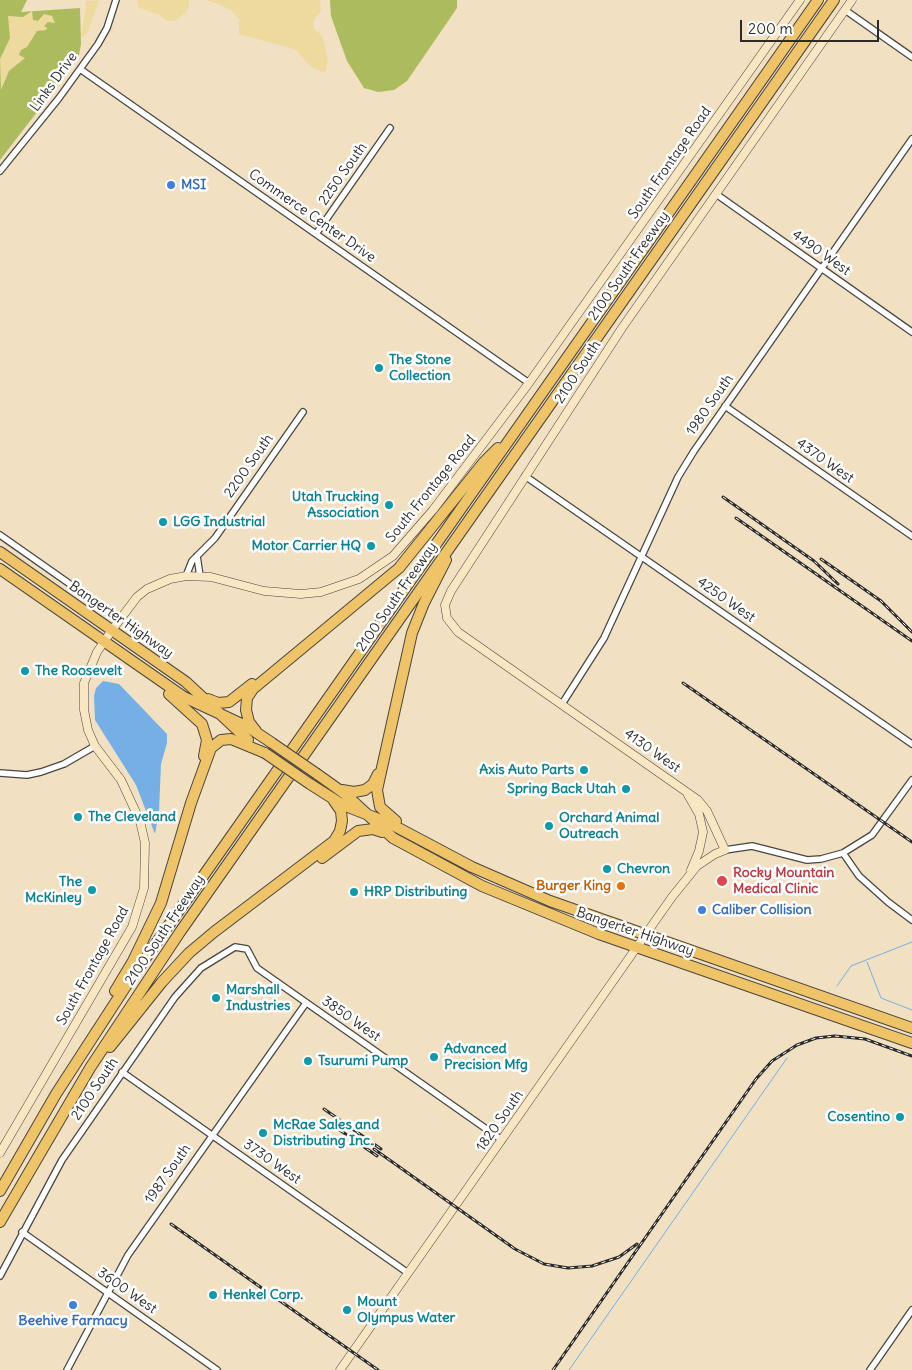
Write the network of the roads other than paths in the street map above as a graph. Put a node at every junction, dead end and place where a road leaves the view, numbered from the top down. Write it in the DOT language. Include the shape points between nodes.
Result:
graph roads {
  1 [pos="116,0"];
  2 [pos="800,0"];
  3 [pos="818,0"];
  4 [pos="834,0"];
  5 [pos="852,0"];
  6 [pos="845,10"];
  7 [pos="912,56"];
  8 [pos="80,69"];
  9 [pos="390,128"];
  10 [pos="912,139"];
  11 [pos="0,171"];
  12 [pos="716,194"];
  13 [pos="316,234"];
  14 [pos="822,268"];
  15 [pos="912,332"];
  16 [pos="530,383"];
  17 [pos="725,406"];
  18 [pos="302,412"];
  19 [pos="535,424"];
  20 [pos="514,434"];
  21 [pos="525,476"];
  22 [pos="0,535"];
  23 [pos="912,536"];
  24 [pos="0,552"];
  25 [pos="197,556"];
  26 [pos="641,557"];
  27 [pos="0,569"];
  28 [pos="186,576"];
  29 [pos="200,576"];
  30 [pos="87,596"];
  31 [pos="447,618"];
  32 [pos="112,630"];
  33 [pos="319,634"];
  34 [pos="103,643"];
  35 [pos="120,654"];
  36 [pos="204,698"];
  37 [pos="562,704"];
  38 [pos="221,715"];
  39 [pos="256,731"];
  40 [pos="388,738"];
  41 [pos="912,744"];
  42 [pos="95,746"];
  43 [pos="265,753"];
  44 [pos="0,772"];
  45 [pos="912,780"];
  46 [pos="682,787"];
  47 [pos="338,789"];
  48 [pos="331,798"];
  49 [pos="191,803"];
  50 [pos="365,814"];
  51 [pos="387,833"];
  52 [pos="418,839"];
  53 [pos="725,850"];
  54 [pos="843,853"];
  55 [pos="690,873"];
  56 [pos="280,883"];
  57 [pos="912,920"];
  58 [pos="645,936"];
  59 [pos="244,946"];
  60 [pos="637,947"];
  61 [pos="306,1003"];
  62 [pos="912,1028"];
  63 [pos="89,1040"];
  64 [pos="912,1043"];
  65 [pos="90,1068"];
  66 [pos="122,1072"];
  67 [pos="211,1134"];
  68 [pos="502,1140"];
  69 [pos="0,1153"];
  70 [pos="0,1192"];
  71 [pos="0,1222"];
  72 [pos="22,1232"];
  73 [pos="408,1273"];
  74 [pos="0,1276"];
  75 [pos="107,1292"];
  76 [pos="912,1310"];
  77 [pos="67,1370"];
  78 [pos="218,1370"];
  79 [pos="340,1370"];
  80 [pos="870,1370"];
  1 -- 8 [label="street, Links Drive" via="104,34"];
  2 -- 16 [label="street, South Frontage Road"];
  3 -- 20 [label="highway, 2100 South Freeway"];
  4 -- 19 [label="highway, 2100 South Freeway"];
  5 -- 6 [label="street, 2100 South"];
  6 -- 7 [label="street"];
  6 -- 12 [label="street, 2100 South"];
  8 -- 11 [label="street, Links Drive"];
  8 -- 13 [label="street, Commerce Center Drive"];
  9 -- 13 [label="street, 2250 South"];
  10 -- 14 [label="street, 1980 South"];
  12 -- 14 [label="street, 4490 West"];
  12 -- 21 [label="street, 2100 South" via="622,328"];
  13 -- 16 [label="street, Commerce Center Drive"];
  14 -- 15 [label="street, 4490 West"];
  14 -- 17 [label="street, 1980 South"];
  16 -- 29 [label="street, South Frontage Road" via="408,541 365,576 340,587 301,594 264,592 211,576"];
  17 -- 23 [label="street, 4370 West"];
  17 -- 26 [label="street, 1980 South" via="678,477"];
  18 -- 25 [label="street, 2200 South" via="214,538"];
  19 -- 40 [label="highway" via="459,538 424,603 412,633"];
  19 -- 65 [label="highway, 2100 South Freeway" via="180,932"];
  20 -- 33 [label="highway" via="484,462 399,568"];
  20 -- 63 [label="highway, 2100 South Freeway"];
  21 -- 26 [label="street, 4250 West"];
  21 -- 31 [label="street, 2100 South" via="451,591 445,605"];
  22 -- 30 [label="street"];
  24 -- 32 [label="highway, Bangerter Highway"];
  25 -- 28 [label="street, 2200 South"];
  25 -- 29 [label="street"];
  26 -- 37 [label="street, 1980 South" via="604,638"];
  26 -- 41 [label="street, 4250 West"];
  27 -- 34 [label="highway, Bangerter Highway"];
  28 -- 29 [label="street, South Frontage Road"];
  28 -- 32 [label="street, South Frontage Road" via="170,579 147,590"];
  31 -- 37 [label="street, 4130 West" via="458,632"];
  32 -- 34 [label="street, South Frontage Road"];
  32 -- 36 [label="highway, Bangerter Highway"];
  33 -- 36 [label="highway" via="232,700 218,703"];
  33 -- 39 [label="highway" via="251,692 246,710"];
  34 -- 35 [label="highway, Bangerter Highway"];
  34 -- 42 [label="street, South Frontage Road" via="84,683 84,710"];
  35 -- 38 [label="highway, Bangerter Highway" via="192,702"];
  35 -- 49 [label="highway" via="202,724 206,747"];
  36 -- 38 [label="highway, Bangerter Highway"];
  37 -- 46 [label="street, 4130 West"];
  38 -- 39 [label="highway, Bangerter Highway"];
  38 -- 43 [label="highway, Bangerter Highway"];
  39 -- 47 [label="highway, Bangerter Highway, bridge"];
  40 -- 47 [label="highway" via="373,784 356,792"];
  40 -- 52 [label="highway" via="377,802 384,813"];
  42 -- 44 [label="street" via="64,764 41,772 27,775"];
  42 -- 69 [label="street, South Frontage Road" via="121,780 140,821 146,866 142,895 132,928"];
  43 -- 48 [label="highway, Bangerter Highway, bridge"];
  43 -- 49 [label="highway" via="235,739 218,742 208,755"];
  45 -- 54 [label="street" via="872,835"];
  46 -- 53 [label="street, 4130 West" via="707,811"];
  46 -- 55 [label="street" via="699,814 703,832"];
  47 -- 50 [label="highway, Bangerter Highway"];
  48 -- 50 [label="highway, Bangerter Highway"];
  48 -- 56 [label="highway" via="341,813 342,826 338,836"];
  49 -- 63 [label="highway" via="150,929"];
  50 -- 51 [label="highway, Bangerter Highway"];
  50 -- 52 [label="highway, Bangerter Highway"];
  51 -- 56 [label="highway" via="374,829 358,830 328,854"];
  51 -- 60 [label="highway, Bangerter Highway" via="438,864 512,900"];
  52 -- 58 [label="highway, Bangerter Highway" via="509,884"];
  53 -- 54 [label="street" via="752,846 806,860"];
  53 -- 55 [label="street, 1820 South"];
  54 -- 57 [label="street" via="859,876"];
  55 -- 58 [label="street, 1820 South"];
  56 -- 65 [label="highway" via="189,953"];
  58 -- 60 [label="street, 1820 South"];
  58 -- 62 [label="highway, Bangerter Highway"];
  59 -- 61 [label="street, 3850 West" via="257,968"];
  59 -- 66 [label="street, 2100 South" via="219,956 190,978"];
  60 -- 64 [label="highway, Bangerter Highway"];
  60 -- 68 [label="street, 1820 South"];
  61 -- 67 [label="street, 1987 South"];
  61 -- 68 [label="street, 3850 West"];
  63 -- 70 [label="highway, 2100 South Freeway"];
  65 -- 71 [label="highway, 2100 South Freeway"];
  66 -- 67 [label="street, 3730 West"];
  66 -- 72 [label="street, 2100 South" via="62,1160"];
  67 -- 73 [label="street, 3730 West"];
  67 -- 75 [label="street, 1987 South" via="128,1254"];
  68 -- 73 [label="street, 1820 South"];
  72 -- 74 [label="street, 2100 South"];
  72 -- 75 [label="street, 3600 West"];
  73 -- 79 [label="street, 1820 South"];
  75 -- 77 [label="street, 1987 South"];
  75 -- 78 [label="street, 3600 West"];
  76 -- 80 [label="street"];
}
